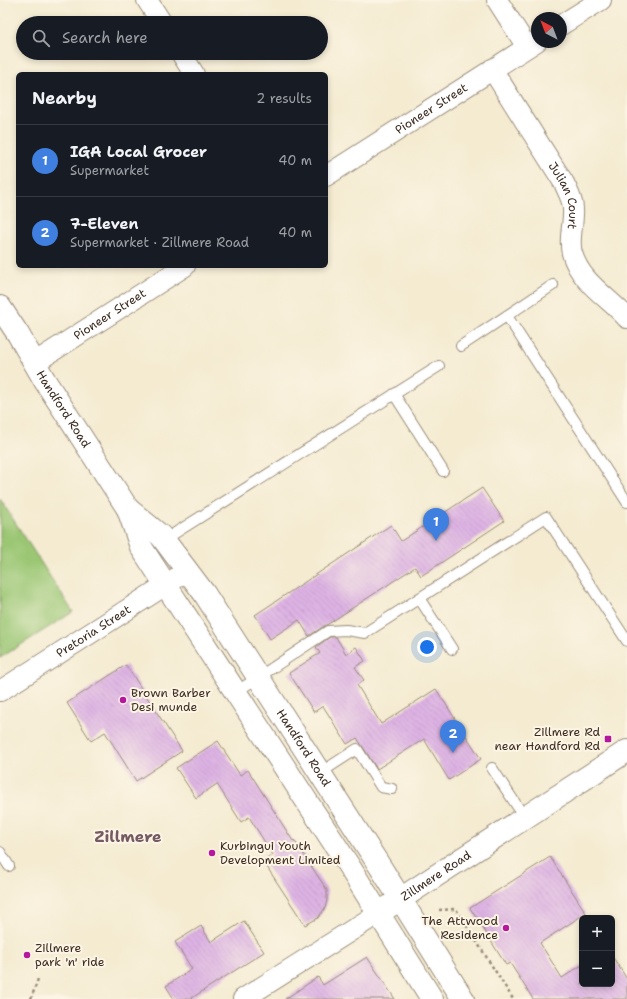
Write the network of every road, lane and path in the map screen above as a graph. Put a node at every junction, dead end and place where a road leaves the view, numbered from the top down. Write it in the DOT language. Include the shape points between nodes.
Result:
graph roads {
  1 [pos="147,0"];
  2 [pos="497,0"];
  3 [pos="601,0"];
  4 [pos="157,16"];
  5 [pos="567,21"];
  6 [pos="531,43"];
  7 [pos="531,45"];
  8 [pos="185,60"];
  9 [pos="492,69"];
  10 [pos="193,72"];
  11 [pos="328,175"];
  12 [pos="182,268"];
  13 [pos="553,285"];
  14 [pos="0,307"];
  15 [pos="507,316"];
  16 [pos="627,318"];
  17 [pos="461,346"];
  18 [pos="34,362"];
  19 [pos="439,366"];
  20 [pos="394,394"];
  21 [pos="443,471"];
  22 [pos="627,502"];
  23 [pos="128,509"];
  24 [pos="164,540"];
  25 [pos="187,571"];
  26 [pos="166,584"];
  27 [pos="420,598"];
  28 [pos="627,641"];
  29 [pos="452,649"];
  30 [pos="258,677"];
  31 [pos="0,691"];
  32 [pos="236,692"];
  33 [pos="627,751"];
  34 [pos="492,768"];
  35 [pos="320,773"];
  36 [pos="392,788"];
  37 [pos="525,818"];
  38 [pos="0,852"];
  39 [pos="9,866"];
  40 [pos="401,899"];
  41 [pos="440,910"];
  42 [pos="379,913"];
  43 [pos="38,979"];
  44 [pos="31,999"];
  45 [pos="243,999"];
  46 [pos="432,999"];
  47 [pos="463,999"];
  48 [pos="513,999"];
  1 -- 4 [label="street"];
  2 -- 6 [label="street"];
  3 -- 5 [label="street"];
  7 -- 9 [label="street, Pioneer Street"];
  8 -- 10 [label="street"];
  9 -- 11 [label="street, Pioneer Street"];
  9 -- 16 [label="street, Julian Court" via="568,192 574,210 572,252 580,272"];
  12 -- 18 [label="street, Pioneer Street"];
  13 -- 15 [label="lane"];
  14 -- 18 [label="main road, Handford Road"];
  15 -- 17 [label="lane"];
  15 -- 22 [label="lane"];
  18 -- 23 [label="main road, Handford Road"];
  19 -- 20 [label="lane"];
  20 -- 21 [label="lane"];
  20 -- 24 [label="lane"];
  23 -- 24 [label="main road, Handford Road"];
  23 -- 26 [label="main road, Handford Road" via="141,547"];
  24 -- 25 [label="main road, Handford Road"];
  25 -- 26 [label="street, Pretoria Street"];
  25 -- 30 [label="main road, Handford Road"];
  26 -- 31 [label="street, Pretoria Street"];
  26 -- 32 [label="main road, Handford Road"];
  27 -- 28 [label="lane" via="546,517"];
  27 -- 29 [label="lane"];
  27 -- 30 [label="lane" via="365,633 328,631"];
  30 -- 32 [label="lane"];
  30 -- 35 [label="main road, Handford Road"];
  32 -- 42 [label="main road, Handford Road"];
  33 -- 37 [label="main road, Zillmere Road"];
  34 -- 37 [label="lane"];
  35 -- 36 [label="lane" via="357,749 381,787"];
  35 -- 40 [label="main road, Handford Road"];
  37 -- 40 [label="main road, Zillmere Road"];
  38 -- 39 [label="lane"];
  40 -- 42 [label="main road, Zillmere Road"];
  40 -- 47 [label="main road, Handford Road"];
  41 -- 48 [label="path" via="456,909"];
  42 -- 45 [label="street, Zillmere Road"];
  42 -- 46 [label="main road, Handford Road"];
  43 -- 44 [label="path"];
}
